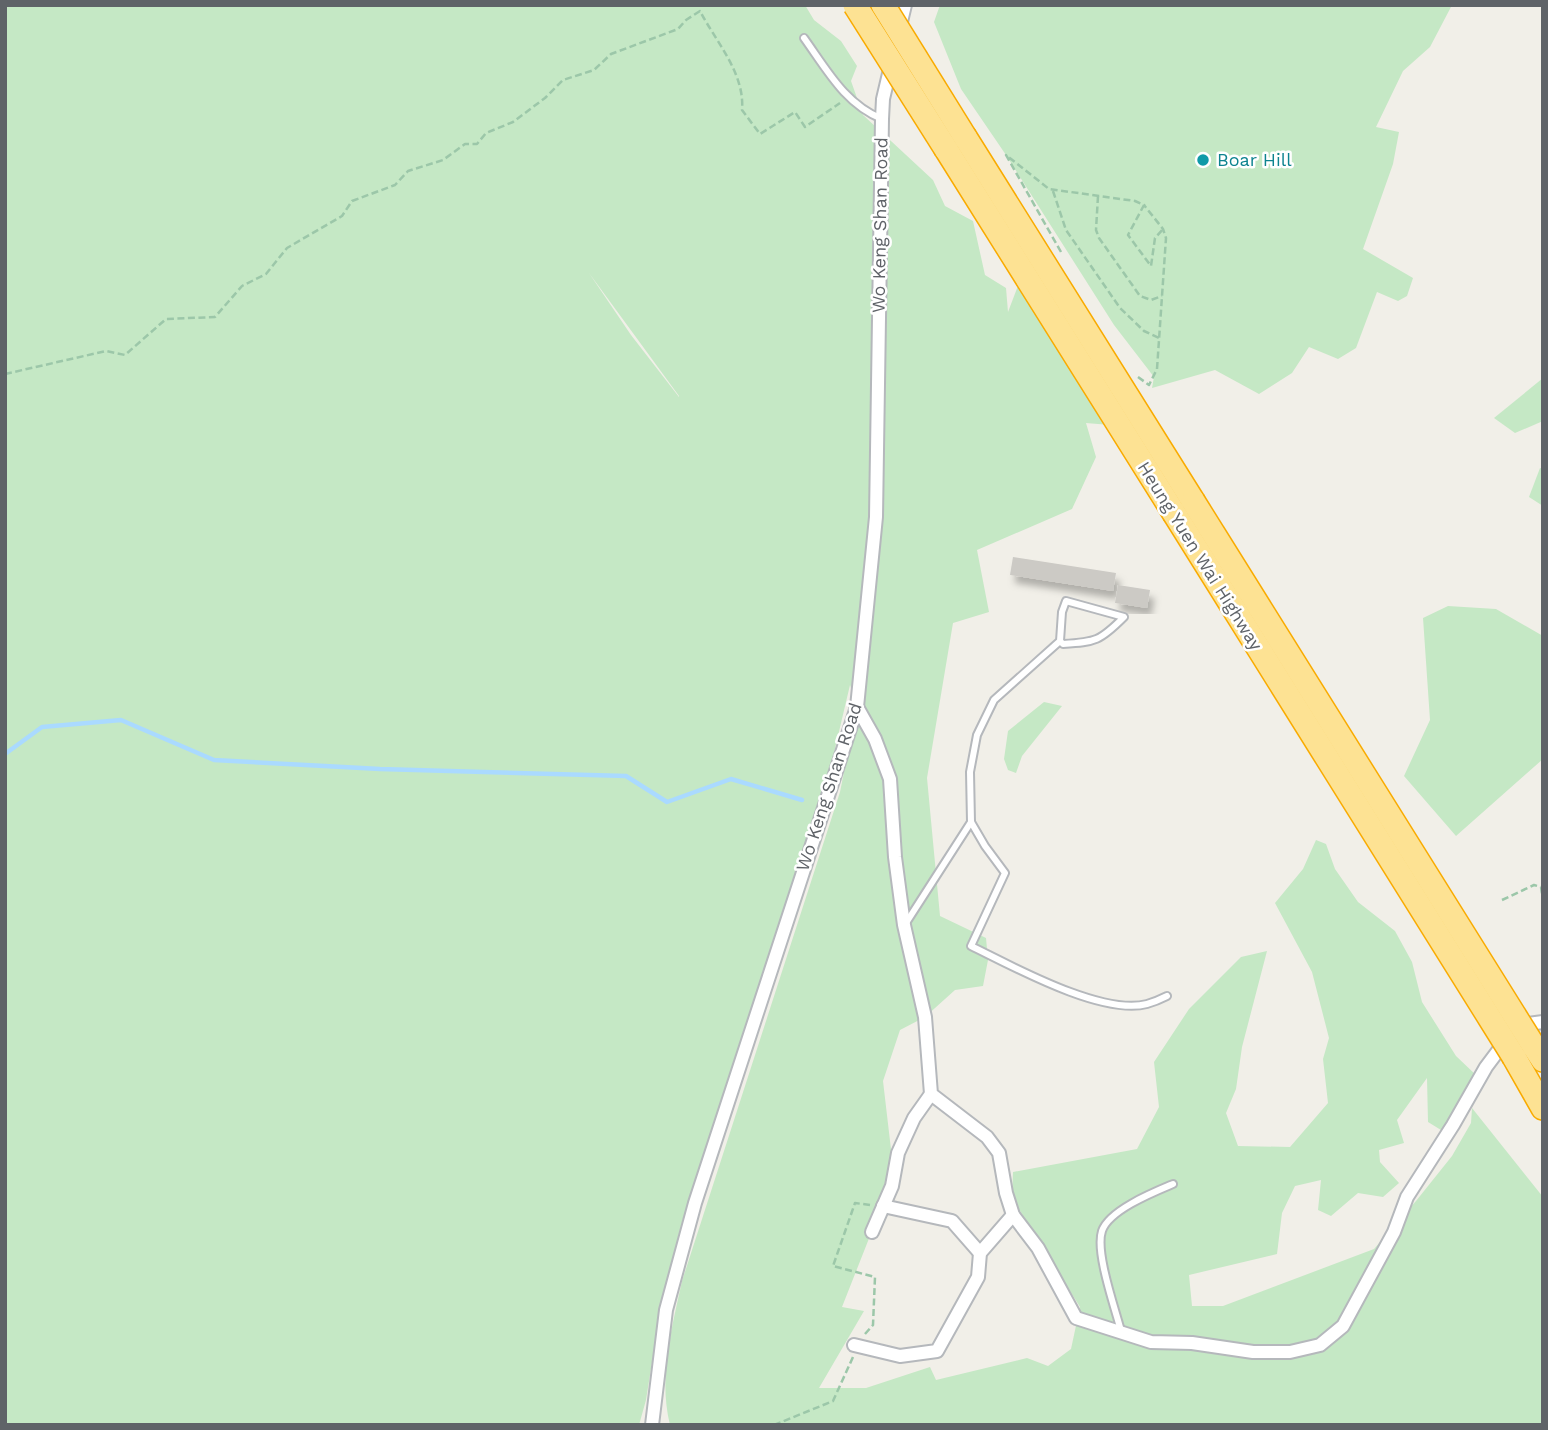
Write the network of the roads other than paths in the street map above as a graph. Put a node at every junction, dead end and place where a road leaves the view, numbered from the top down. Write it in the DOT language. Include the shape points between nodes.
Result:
graph roads {
  1 [pos="855,5"];
  2 [pos="883,5"];
  3 [pos="905,5"];
  4 [pos="804,38"];
  5 [pos="882,119"];
  6 [pos="956,143"];
  7 [pos="1060,641"];
  8 [pos="858,707"];
  9 [pos="971,822"];
  10 [pos="904,925"];
  11 [pos="1167,996"];
  12 [pos="1543,1022"];
  13 [pos="1538,1053"];
  14 [pos="930,1094"];
  15 [pos="1543,1108"];
  16 [pos="1173,1184"];
  17 [pos="883,1206"];
  18 [pos="1013,1215"];
  19 [pos="872,1232"];
  20 [pos="980,1253"];
  21 [pos="1121,1333"];
  22 [pos="854,1345"];
  23 [pos="652,1425"];
  1 -- 6 [label="highway, Heung Yuen Wai Highway, bridge"];
  2 -- 6 [label="highway, Heung Yuen Wai Highway, bridge"];
  3 -- 5 [label="street, Wo Keng Shan Road"];
  4 -- 5 [label="lane" via="848,98"];
  5 -- 8 [label="street, Wo Keng Shan Road" via="876,517"];
  6 -- 13 [label="highway, Heung Yuen Wai Highway, bridge" via="1193,501"];
  6 -- 15 [label="highway, Heung Yuen Wai Highway, bridge" via="1174,513"];
  7 -- 7 [label="lane" via="1091,642 1124,617 1066,601"];
  7 -- 9 [label="lane" via="995,700 977,735 970,772"];
  8 -- 10 [label="street" via="890,779"];
  8 -- 23 [label="street, Wo Keng Shan Road" via="695,1203 666,1310"];
  9 -- 10 [label="lane"];
  9 -- 11 [label="lane" via="1005,873 971,946 1064,990 1114,1004 1145,1005"];
  10 -- 14 [label="street" via="925,1017"];
  12 -- 21 [label="street" via="1528,1024 1486,1066 1407,1197 1394,1232 1343,1326 1320,1345 1290,1352 1253,1352 1151,1342"];
  14 -- 17 [label="street" via="898,1153"];
  14 -- 18 [label="street" via="987,1137 999,1153"];
  16 -- 21 [label="lane" via="1116,1214 1102,1229 1099,1248"];
  17 -- 19 [label="street"];
  17 -- 20 [label="street" via="952,1221"];
  18 -- 20 [label="street"];
  18 -- 21 [label="street" via="1038,1248 1076,1318"];
  20 -- 22 [label="street" via="978,1277 937,1351 900,1356"];
}
